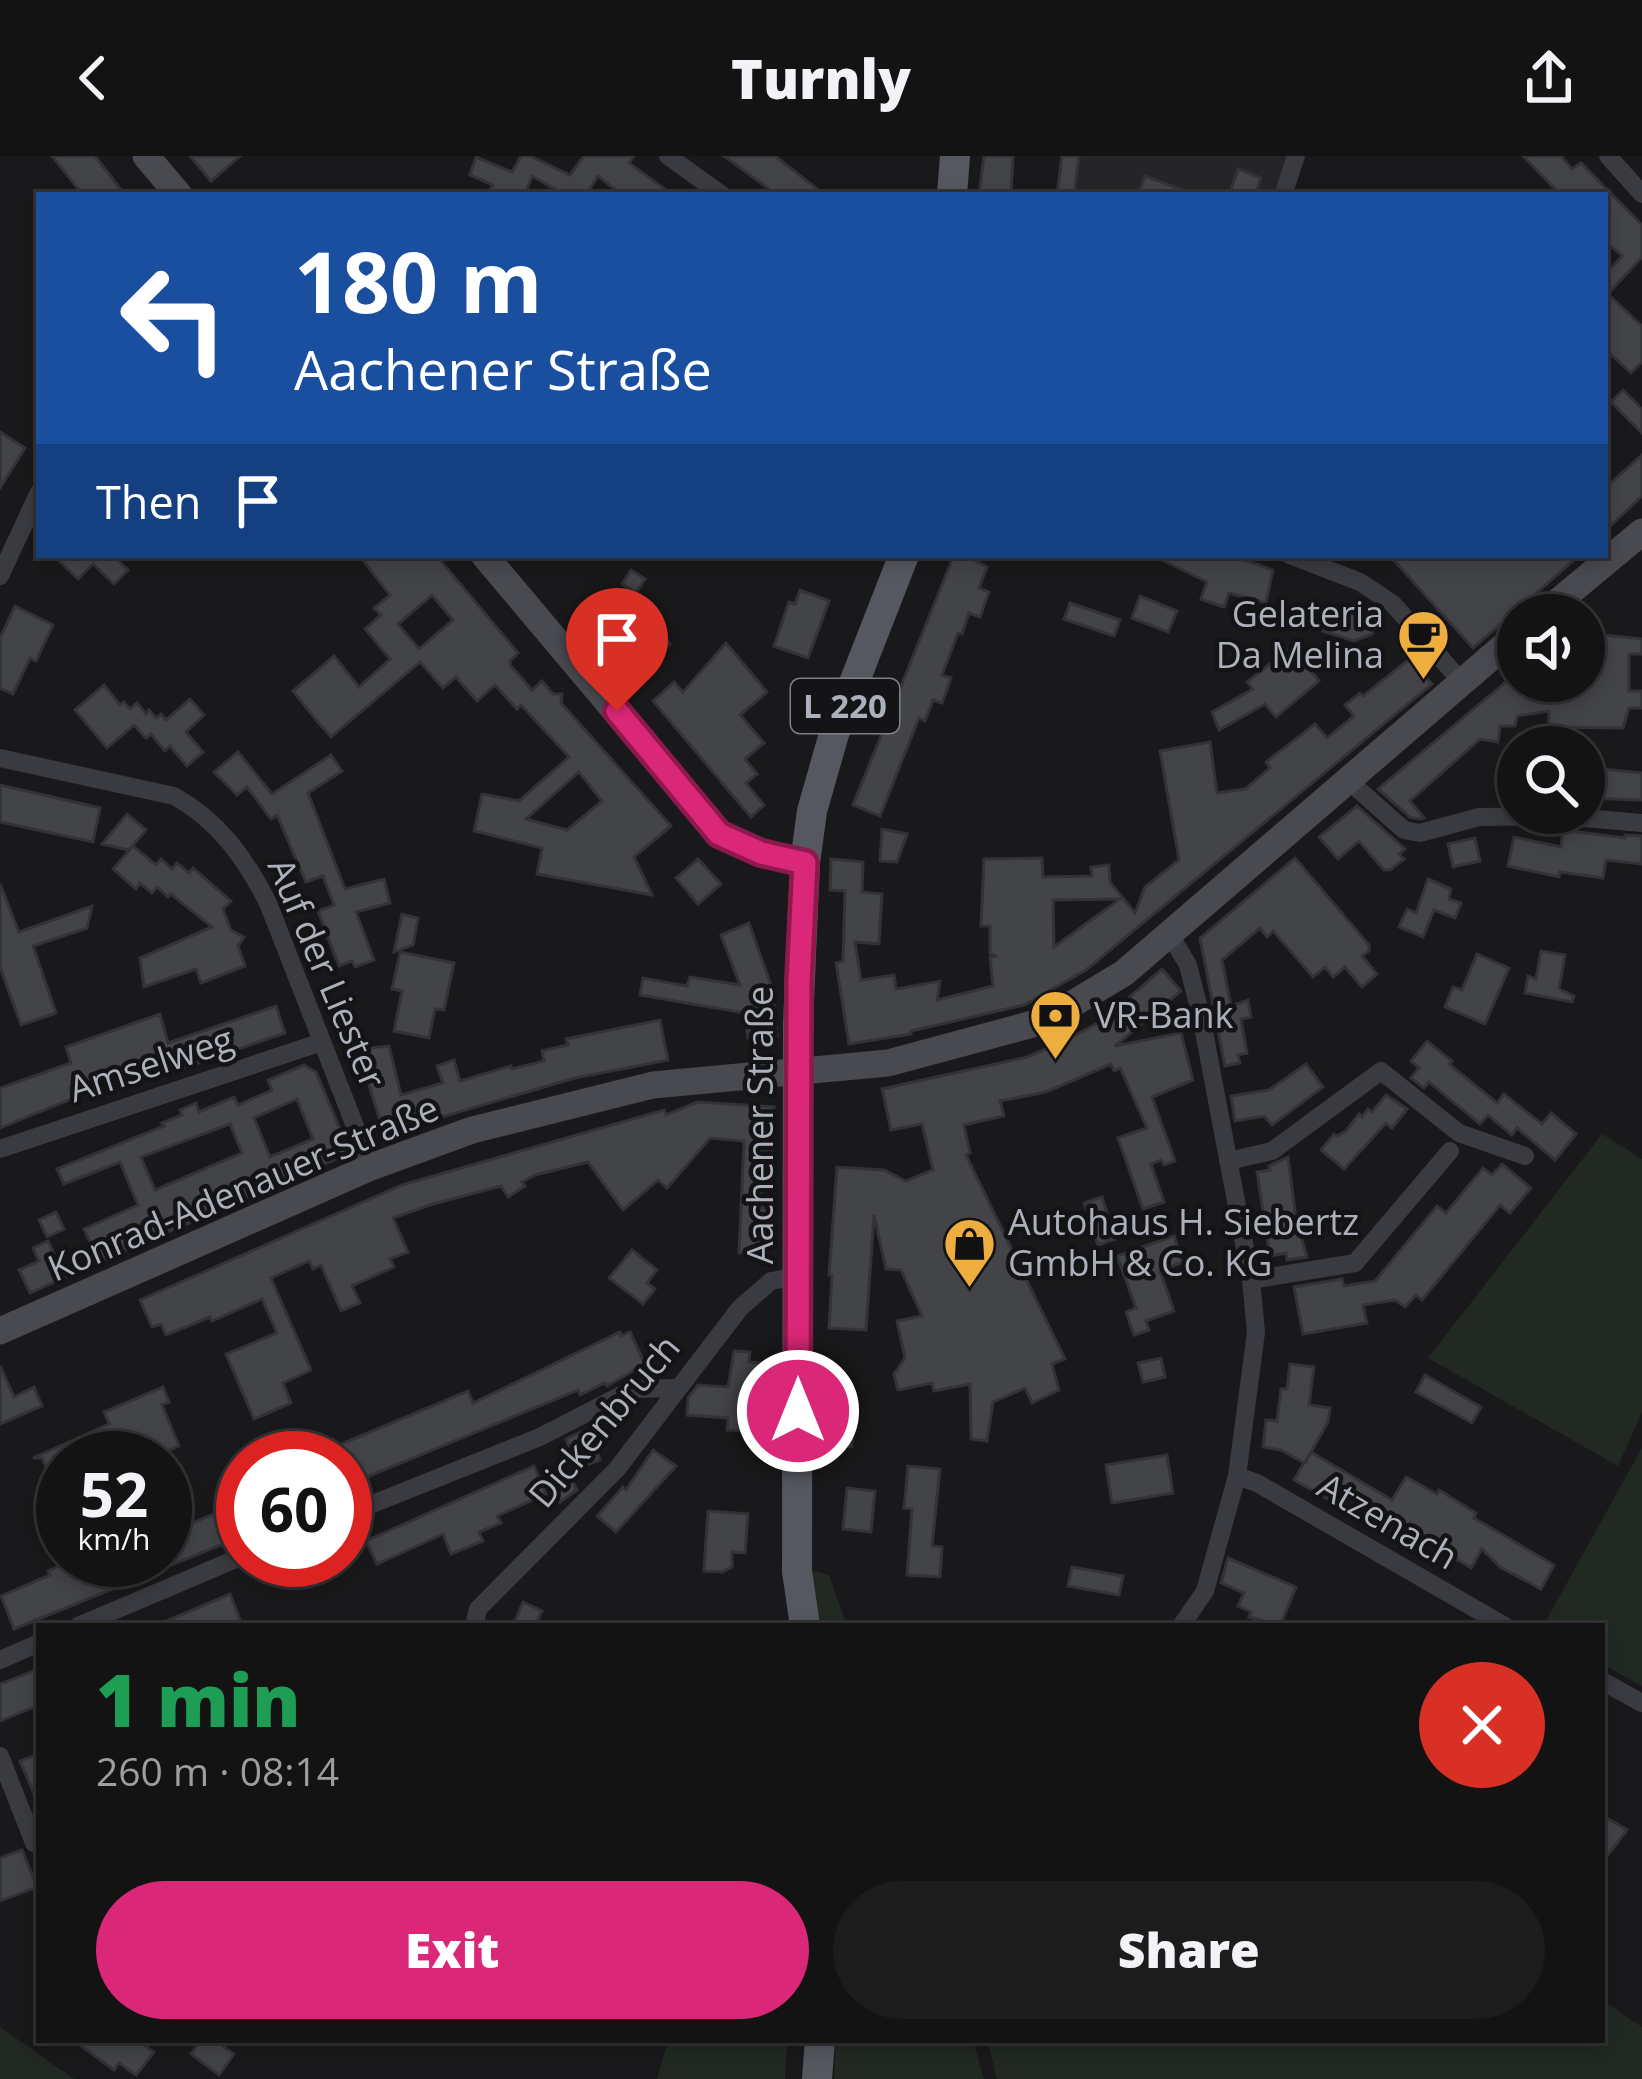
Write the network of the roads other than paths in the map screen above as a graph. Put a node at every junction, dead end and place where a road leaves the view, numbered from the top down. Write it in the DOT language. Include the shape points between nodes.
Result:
graph roads {
  1 [pos="146,156"];
  2 [pos="668,156"];
  3 [pos="955,156"];
  4 [pos="1296,156"];
  5 [pos="1608,156"];
  6 [pos="176,192"];
  7 [pos="718,192"];
  8 [pos="952,192"];
  9 [pos="1283,192"];
  10 [pos="1642,194"];
  11 [pos="36,498"];
  12 [pos="1642,532"];
  13 [pos="487,558"];
  14 [pos="903,558"];
  15 [pos="1298,558"];
  16 [pos="0,575"];
  17 [pos="1567,594"];
  18 [pos="1497,651"];
  19 [pos="1461,681"];
  20 [pos="0,758"];
  21 [pos="1350,782"];
  22 [pos="1642,823"];
  23 [pos="805,863"];
  24 [pos="1169,933"];
  25 [pos="322,1042"];
  26 [pos="799,1071"];
  27 [pos="0,1149"];
  28 [pos="1450,1151"];
  29 [pos="1526,1156"];
  30 [pos="1228,1161"];
  31 [pos="371,1167"];
  32 [pos="799,1276"];
  33 [pos="1251,1280"];
  34 [pos="0,1331"];
  35 [pos="676,1388"];
  36 [pos="1237,1476"];
  37 [pos="372,1504"];
  38 [pos="216,1567"];
  39 [pos="85,1623"];
  40 [pos="474,1623"];
  41 [pos="805,1623"];
  42 [pos="1183,1623"];
  43 [pos="1500,1623"];
  44 [pos="36,1644"];
  45 [pos="0,1660"];
  46 [pos="1605,1683"];
  47 [pos="1642,1703"];
  48 [pos="0,1756"];
  49 [pos="36,1843"];
  50 [pos="820,2043"];
  51 [pos="817,2079"];
  1 -- 6 [label="street"];
  2 -- 7 [label="street"];
  3 -- 8 [label="main road"];
  4 -- 9 [label="street"];
  5 -- 10 [label="street"];
  11 -- 16 [label="street"];
  12 -- 17 [label="street"];
  13 -- 23 [label="street" via="719,834"];
  14 -- 23 [label="main road, L 220" via="834,734"];
  15 -- 19 [label="street" via="1394,604"];
  18 -- 19 [label="street, Konrad-Adenauer-Straße"];
  19 -- 21 [label="street, Konrad-Adenauer-Straße"];
  20 -- 25 [label="street, Auf der Liester" via="174,796 198,809 248,863"];
  21 -- 22 [label="street" via="1404,830 1420,833 1479,817"];
  21 -- 24 [label="street, Konrad-Adenauer-Straße"];
  23 -- 26 [label="main road, Aachener Straße / L 220"];
  24 -- 26 [label="street, Konrad-Adenauer-Straße" via="1102,988 1044,1021 888,1064"];
  24 -- 30 [label="street" via="1202,1016"];
  25 -- 27 [label="street, Amselweg"];
  25 -- 31 [label="street, Auf der Liester"];
  26 -- 31 [label="street, Konrad-Adenauer-Straße" via="594,1098"];
  26 -- 32 [label="main road, Aachener Straße / L 220"];
  28 -- 33 [label="street" via="1355,1263"];
  29 -- 30 [label="street" via="1459,1133 1381,1071 1272,1150"];
  30 -- 33 [label="street"];
  31 -- 34 [label="street, Konrad-Adenauer-Straße"];
  32 -- 35 [label="street, Dickenbruch" via="771,1280 740,1308"];
  32 -- 41 [label="main road, Aachener Straße / L 220" via="797,1571"];
  33 -- 36 [label="street" via="1256,1332"];
  35 -- 37 [label="street" via="633,1389 540,1437"];
  35 -- 40 [label="street, Dickenbruch" via="616,1469 478,1609"];
  36 -- 42 [label="street" via="1205,1591"];
  36 -- 43 [label="street, Atzenach"];
  38 -- 39 [label="street"];
  44 -- 45 [label="street"];
  46 -- 47 [label="street"];
  48 -- 49 [label="street"];
  50 -- 51 [label="main road"];
}
